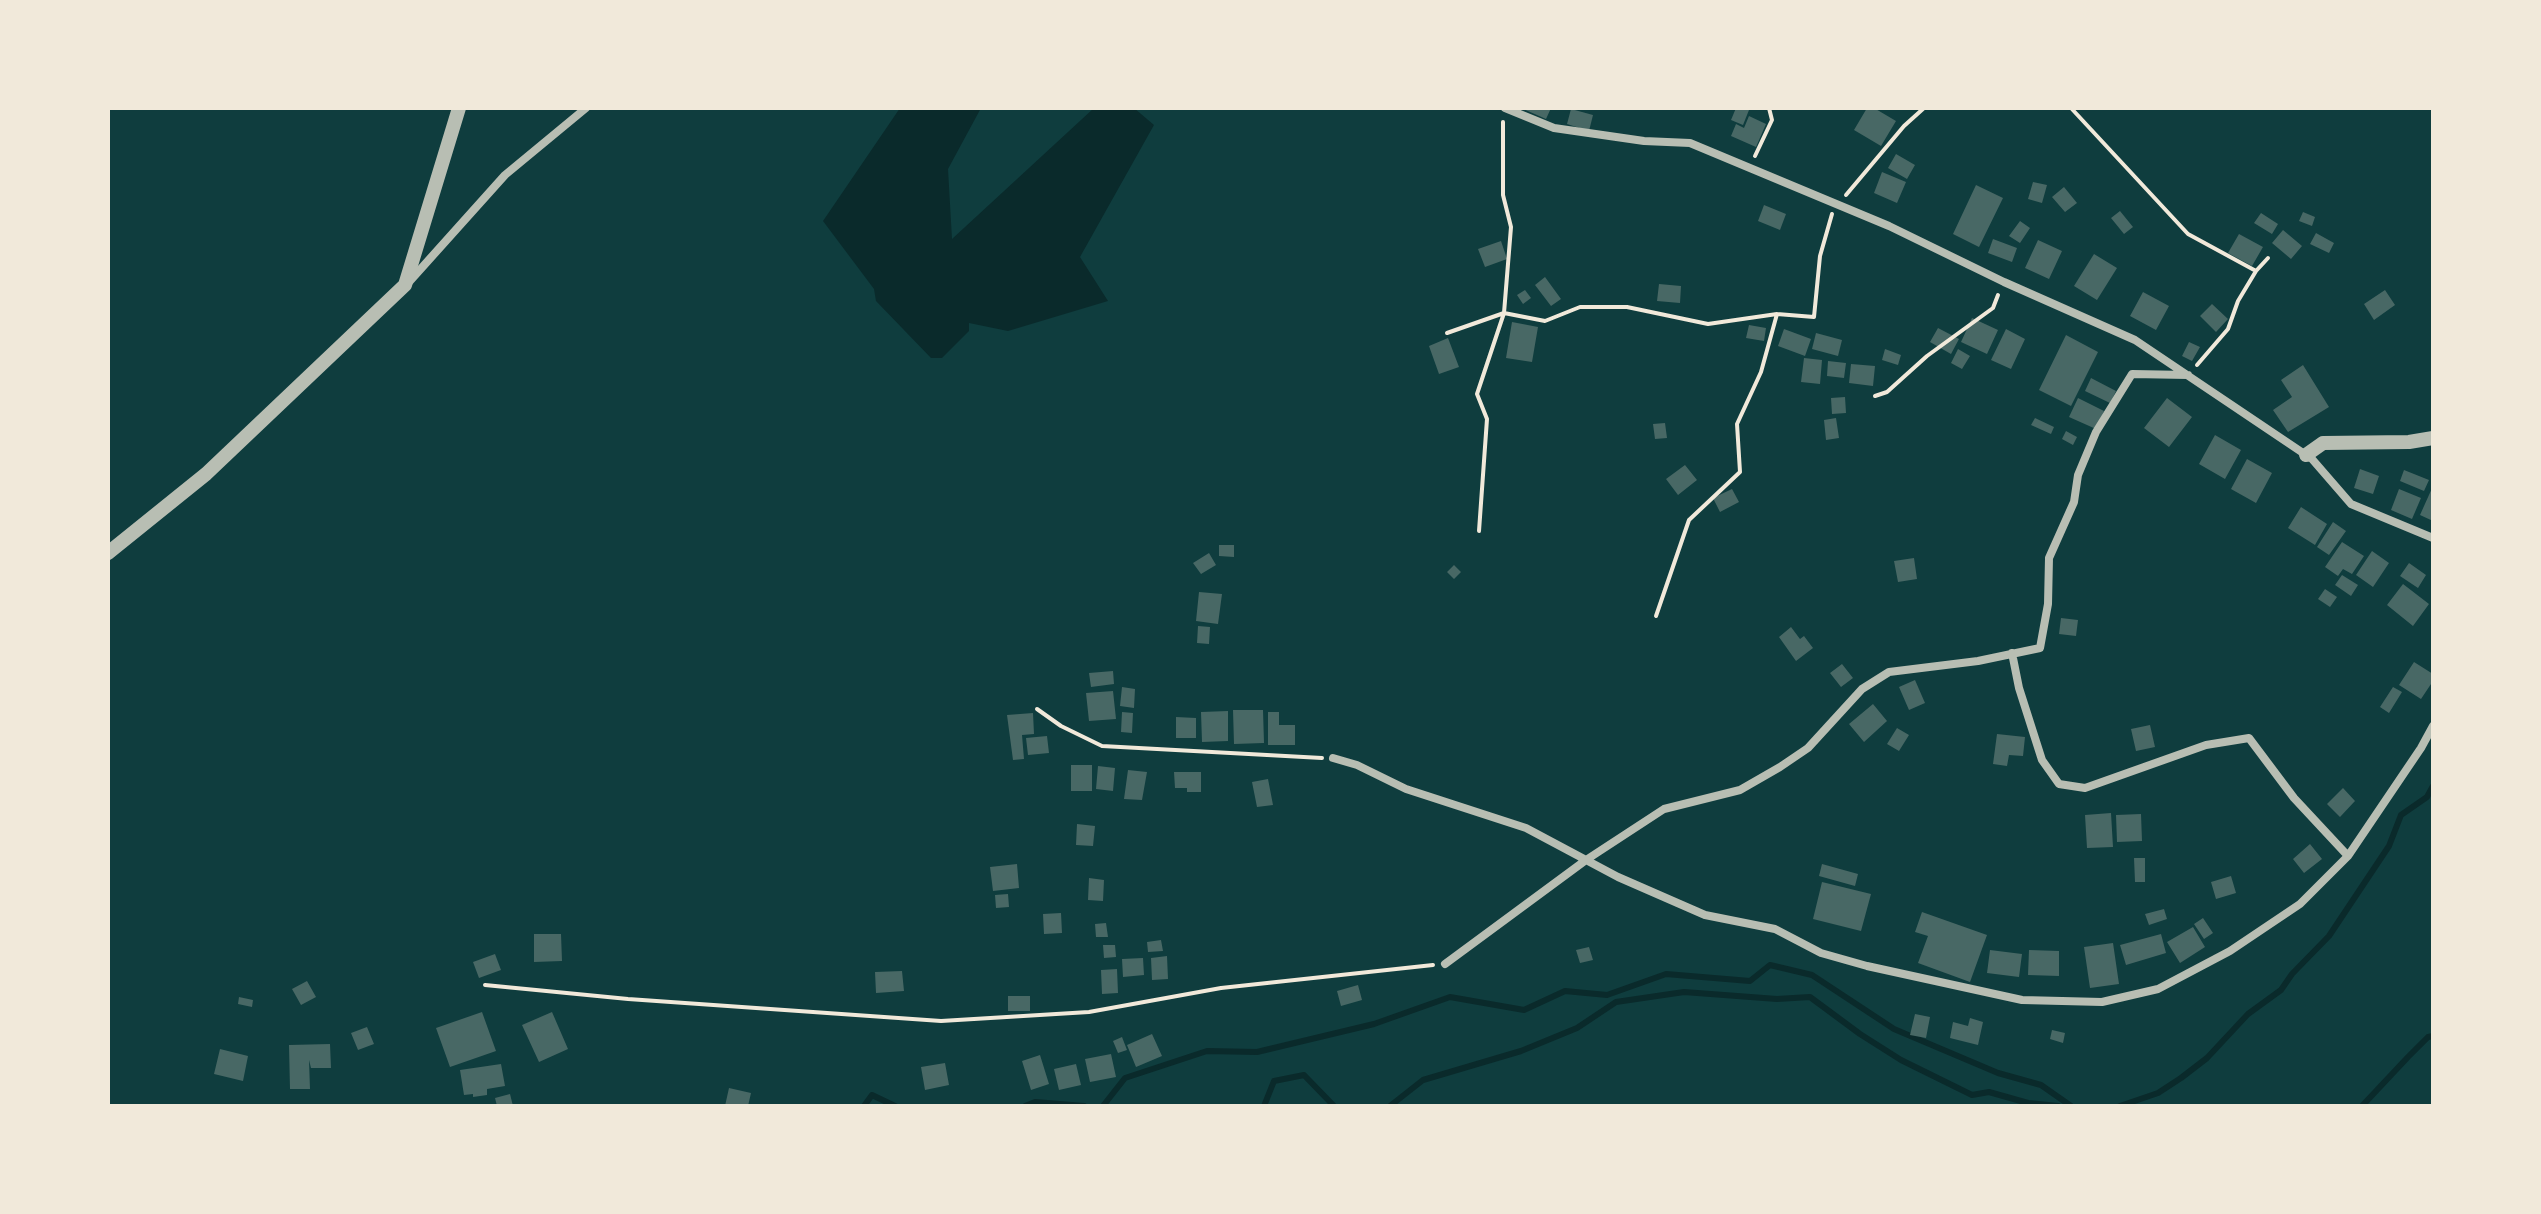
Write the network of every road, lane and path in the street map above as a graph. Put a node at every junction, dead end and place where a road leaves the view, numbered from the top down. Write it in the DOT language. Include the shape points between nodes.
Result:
graph roads {
  1 [pos="459,108"];
  2 [pos="586,108"];
  3 [pos="1504,108"];
  4 [pos="1769,108"];
  5 [pos="1924,108"];
  6 [pos="2071,108"];
  7 [pos="1748,169"];
  8 [pos="1835,202"];
  9 [pos="2268,258"];
  10 [pos="2256,271"];
  11 [pos="2004,282"];
  12 [pos="405,285"];
  13 [pos="1504,313"];
  14 [pos="1777,314"];
  15 [pos="1447,333"];
  16 [pos="2188,375"];
  17 [pos="1875,396"];
  18 [pos="2433,438"];
  19 [pos="2306,455"];
  20 [pos="1479,531"];
  21 [pos="2433,538"];
  22 [pos="108,553"];
  23 [pos="1656,616"];
  24 [pos="2012,653"];
  25 [pos="1037,709"];
  26 [pos="2433,726"];
  27 [pos="1333,758"];
  28 [pos="2348,856"];
  29 [pos="1586,860"];
  30 [pos="1445,964"];
  31 [pos="485,985"];
  1 -- 12 [label="street"];
  2 -- 12 [label="street" via="505,175"];
  3 -- 7 [label="street" via="1554,128 1690,143"];
  3 -- 13 [label="path" via="1503,195 1511,227"];
  4 -- 7 [label="path" via="1772,120"];
  5 -- 8 [label="path"];
  6 -- 10 [label="path" via="2188,234"];
  7 -- 8 [label="street"];
  8 -- 11 [label="street"];
  8 -- 14 [label="path" via="1820,256 1814,317"];
  9 -- 10 [label="path"];
  10 -- 16 [label="path" via="2228,329"];
  11 -- 16 [label="street" via="2135,340"];
  11 -- 17 [label="path" via="1993,308"];
  12 -- 22 [label="street" via="206,474"];
  13 -- 14 [label="path" via="1545,321 1580,307 1627,307 1708,324"];
  13 -- 15 [label="path"];
  13 -- 20 [label="path" via="1477,394 1487,419"];
  14 -- 23 [label="path" via="1761,372 1737,424 1740,472 1689,520"];
  16 -- 19 [label="street"];
  16 -- 24 [label="street" via="2132,374 2117,397 2096,432 2049,558 2040,648"];
  18 -- 19 [label="street" via="2323,443"];
  19 -- 21 [label="street" via="2351,504"];
  24 -- 28 [label="street" via="2042,760 2059,784 2085,788 2206,745 2249,738 2294,798"];
  24 -- 29 [label="street" via="1889,672 1862,689 1808,748 1780,767 1740,790 1664,809"];
  25 -- 27 [label="path" via="1102,746"];
  26 -- 28 [label="street"];
  27 -- 29 [label="street" via="1406,789 1526,828"];
  28 -- 29 [label="street" via="2300,904 2230,951 2158,989 2102,1002 2022,1000 1867,966 1821,953 1775,929 1705,915"];
  29 -- 30 [label="street"];
  30 -- 31 [label="path" via="1221,988 1089,1012 941,1021"];
}
